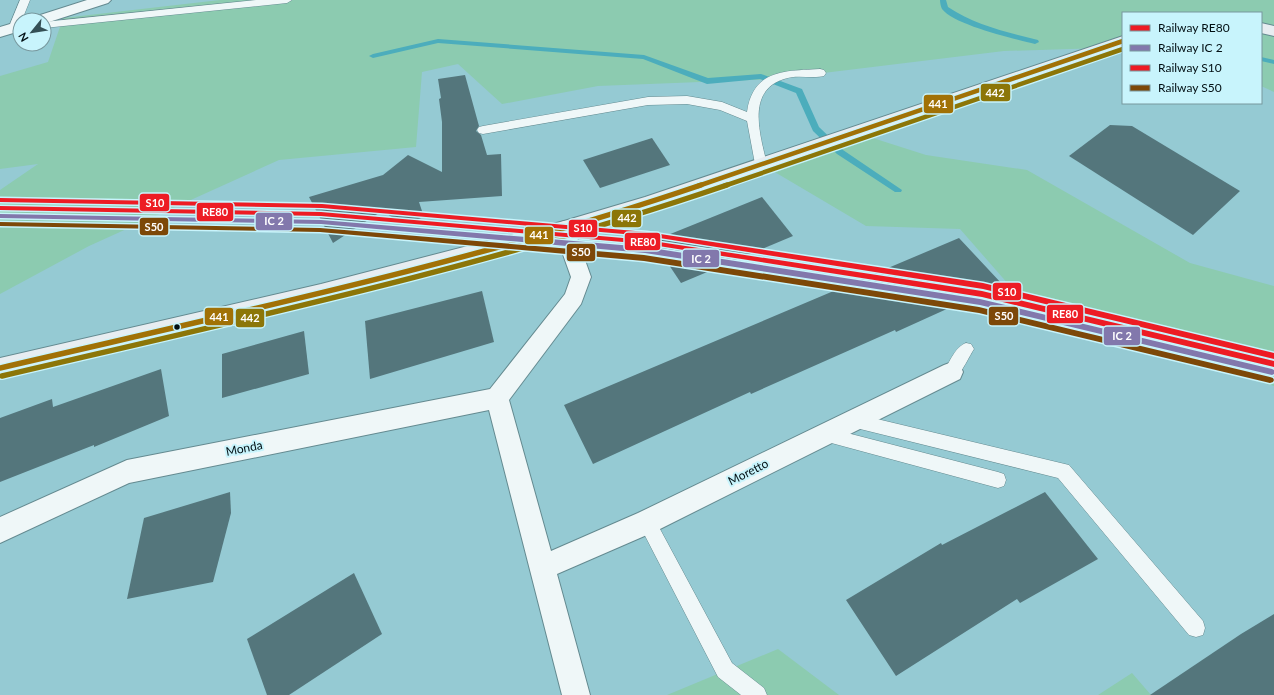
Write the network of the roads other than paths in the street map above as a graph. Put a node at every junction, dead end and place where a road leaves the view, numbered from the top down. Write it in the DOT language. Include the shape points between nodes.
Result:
graph roads {
  1 [pos="25,0"];
  2 [pos="103,0"];
  3 [pos="287,0"];
  4 [pos="20,12"];
  5 [pos="52,16"];
  6 [pos="52,24"];
  7 [pos="1262,28"];
  8 [pos="1274,31"];
  9 [pos="1122,41"];
  10 [pos="820,73"];
  11 [pos="753,119"];
  12 [pos="483,130"];
  13 [pos="761,164"];
  14 [pos="564,229"];
  15 [pos="966,348"];
  16 [pos="0,368"];
  17 [pos="952,372"];
  18 [pos="498,398"];
  19 [pos="852,420"];
  20 [pos="824,434"];
  21 [pos="998,480"];
  22 [pos="647,522"];
  23 [pos="0,530"];
  24 [pos="543,567"];
  25 [pos="1196,628"];
  26 [pos="576,695"];
  27 [pos="758,695"];
  1 -- 4 [label="lane"];
  2 -- 5 [label="street"];
  3 -- 6 [label="lane"];
  7 -- 8 [label="street"];
  9 -- 13 [label="street"];
  10 -- 11 [label="lane" via="781,76 761,86 754,99"];
  11 -- 12 [label="lane" via="715,104 687,100 648,101"];
  11 -- 13 [label="lane"];
  13 -- 14 [label="street"];
  14 -- 16 [label="street" via="321,293"];
  14 -- 18 [label="street" via="581,277 574,298"];
  15 -- 17 [label="lane"];
  17 -- 19 [label="street, Moretto"];
  18 -- 23 [label="street, Monda" via="127,472"];
  18 -- 24 [label="street"];
  19 -- 20 [label="street, Moretto"];
  19 -- 25 [label="lane" via="1063,471"];
  20 -- 21 [label="lane"];
  20 -- 22 [label="street, Moretto"];
  22 -- 24 [label="street, Moretto"];
  22 -- 27 [label="lane" via="725,670"];
  24 -- 26 [label="street"];
}
